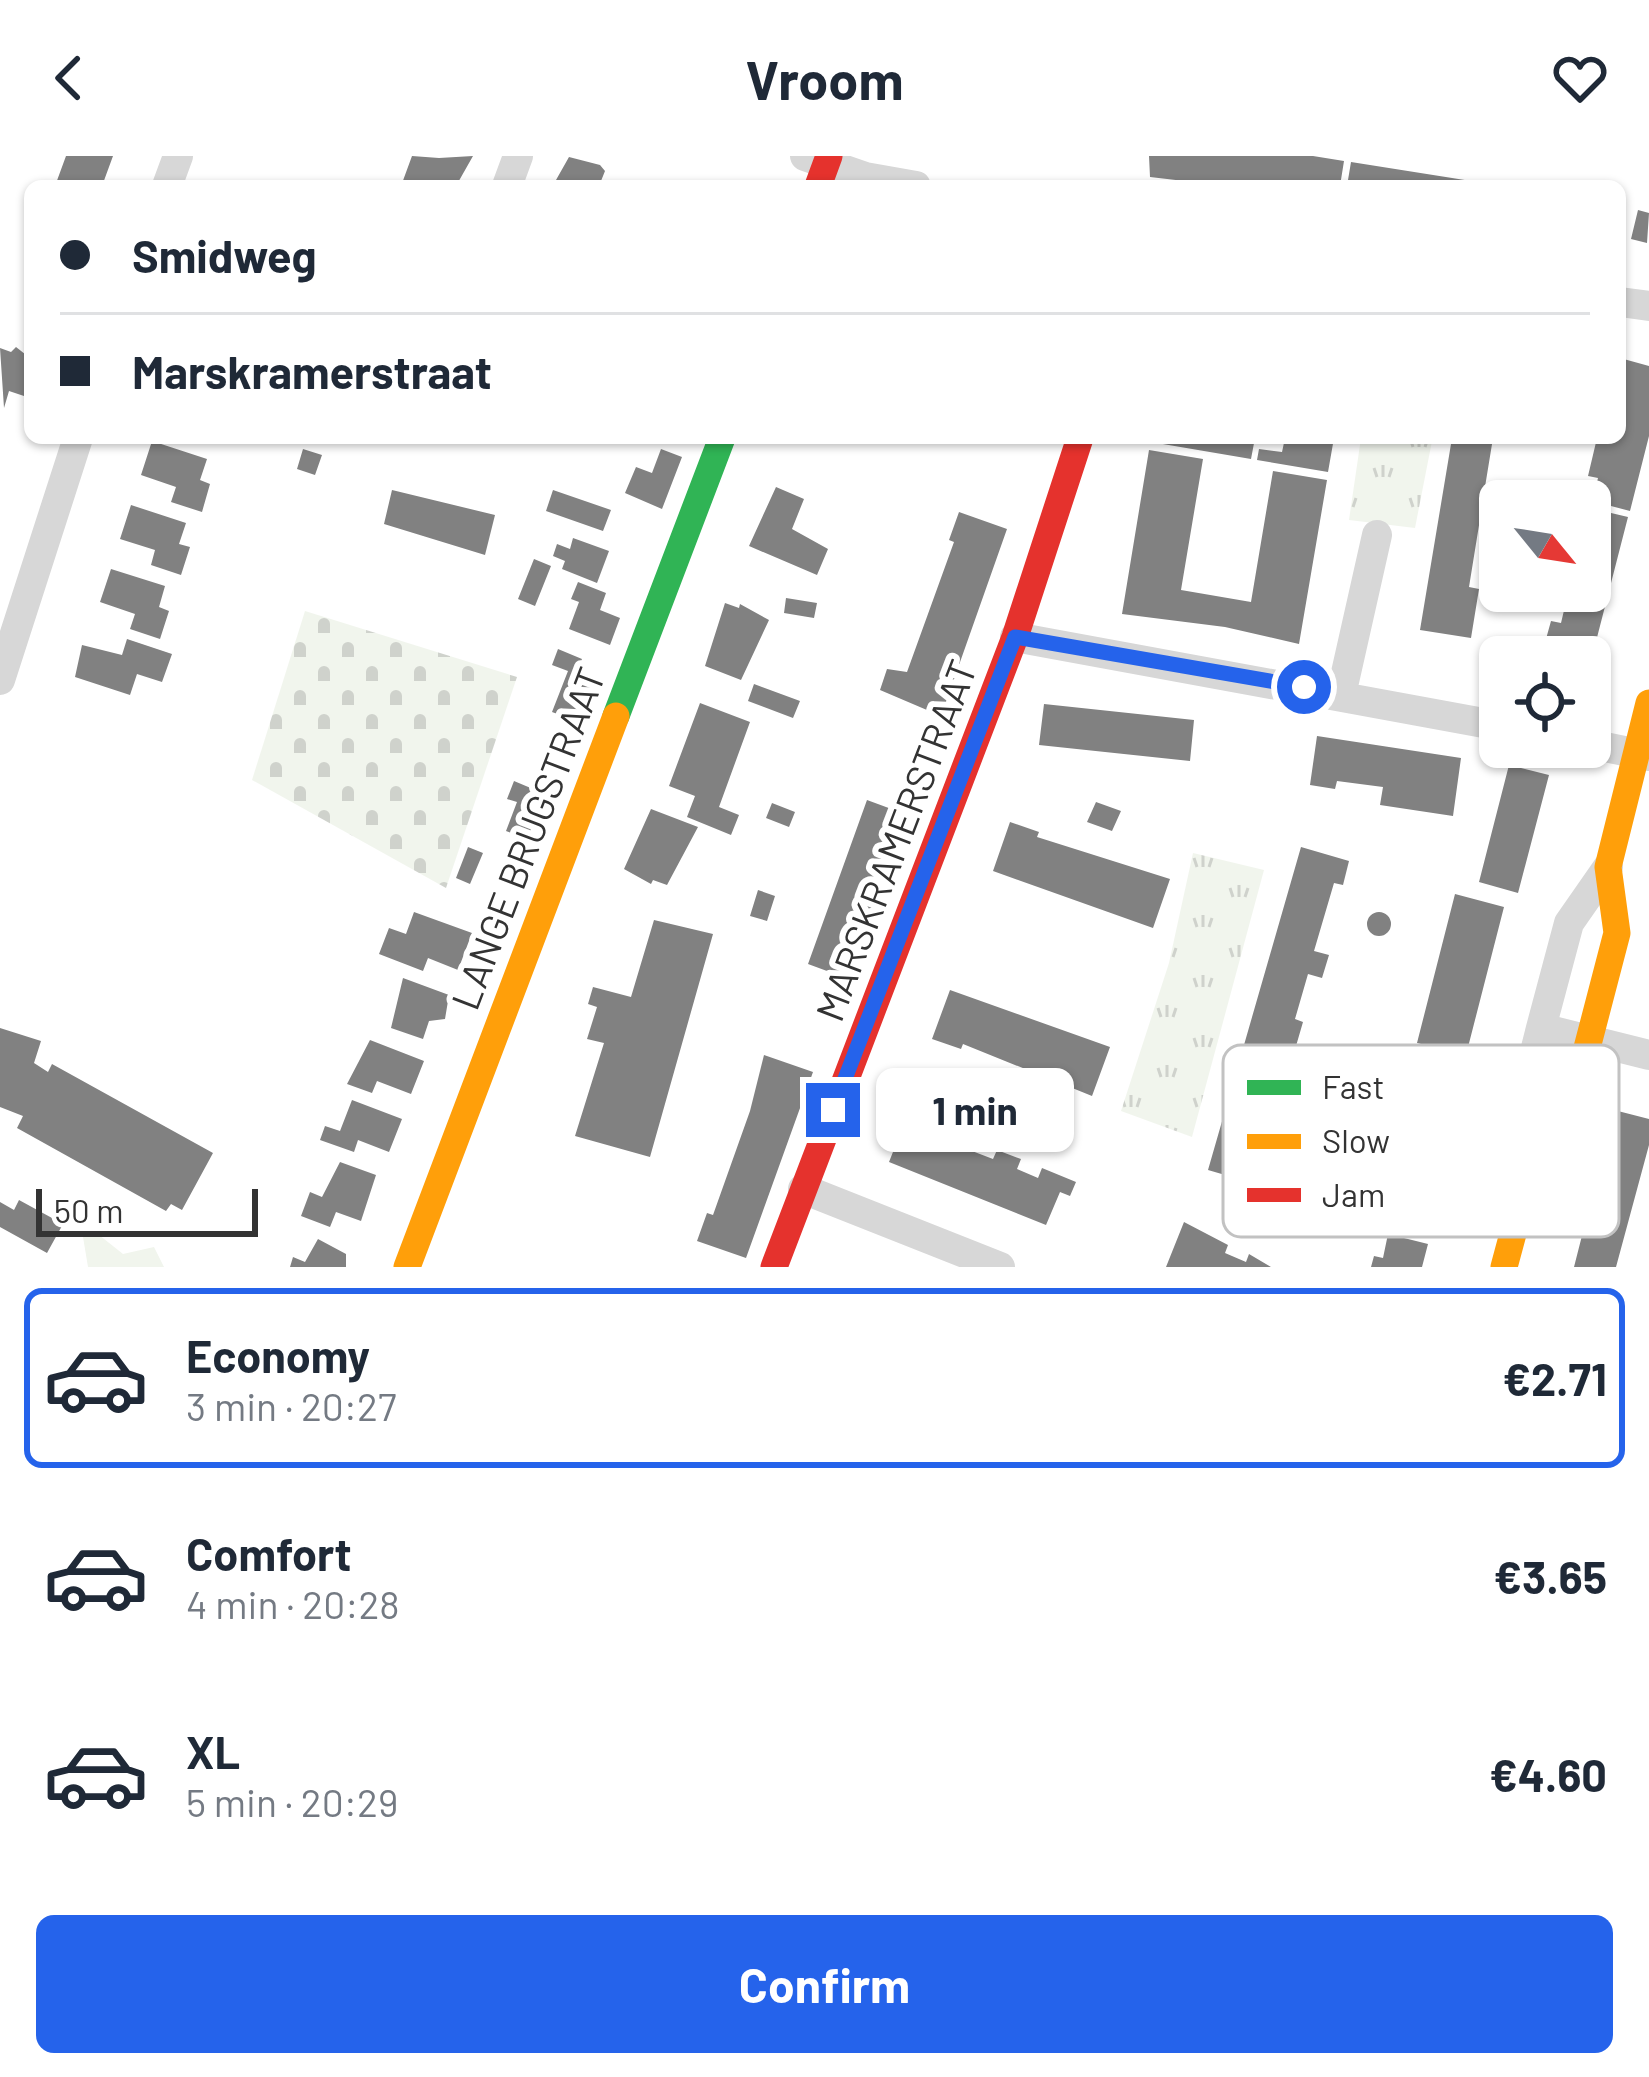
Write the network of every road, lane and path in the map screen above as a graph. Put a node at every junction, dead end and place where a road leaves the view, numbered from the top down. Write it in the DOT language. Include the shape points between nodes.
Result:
graph roads {
  1 [pos="820,165"];
  2 [pos="878,180"];
  3 [pos="76,444"];
  4 [pos="720,444"];
  5 [pos="1078,444"];
  6 [pos="1377,535"];
  7 [pos="1015,637"];
  8 [pos="5,643"];
  9 [pos="0,680"];
  10 [pos="1341,695"];
  11 [pos="1649,703"];
  12 [pos="1479,722"];
  13 [pos="1611,748"];
  14 [pos="1643,755"];
  15 [pos="1608,867"];
  16 [pos="1541,1028"];
  17 [pos="1589,1040"];
  18 [pos="1537,1045"];
  19 [pos="1588,1045"];
  20 [pos="1609,1045"];
  21 [pos="1619,1048"];
  22 [pos="1649,1055"];
  23 [pos="802,1189"];
  24 [pos="1512,1237"];
  25 [pos="407,1267"];
  26 [pos="774,1267"];
  27 [pos="1000,1267"];
  28 [pos="1504,1267"];
  1 -- 2 [label="street"];
  3 -- 8 [label="street"];
  4 -- 25 [label="street, LANGE BRUGSTRAAT"];
  5 -- 7 [label="street, MARSKRAMERSTRAAT"];
  6 -- 10 [label="street"];
  7 -- 10 [label="street"];
  7 -- 23 [label="street, MARSKRAMERSTRAAT"];
  8 -- 9 [label="street"];
  10 -- 12 [label="street"];
  11 -- 14 [label="street"];
  13 -- 14 [label="street"];
  14 -- 15 [label="street"];
  15 -- 16 [label="street" via="1569,923"];
  15 -- 17 [label="street" via="1617,933"];
  16 -- 17 [label="street"];
  16 -- 18 [label="street"];
  17 -- 19 [label="street"];
  17 -- 20 [label="street"];
  21 -- 22 [label="street"];
  23 -- 26 [label="street, MARSKRAMERSTRAAT"];
  23 -- 27 [label="street"];
  24 -- 28 [label="street"];
}
